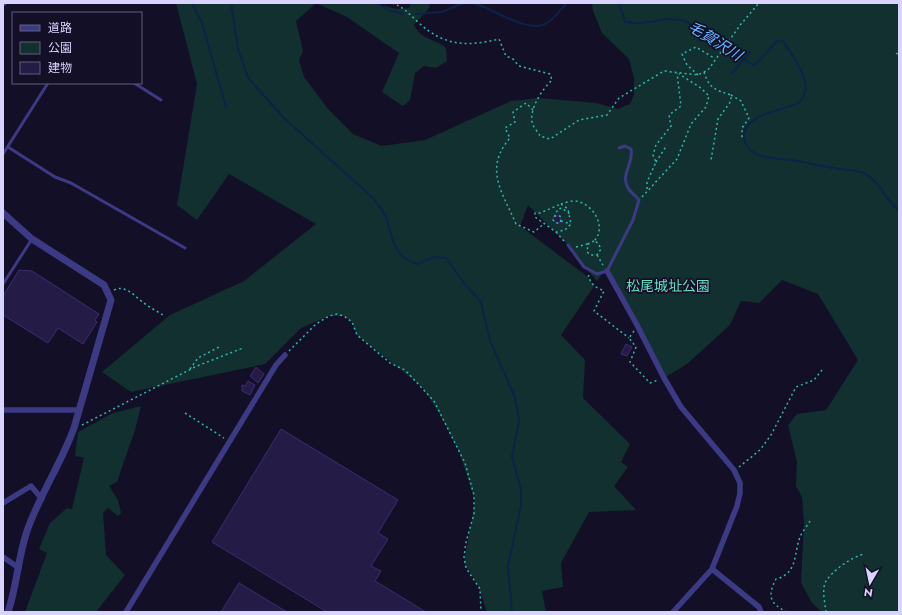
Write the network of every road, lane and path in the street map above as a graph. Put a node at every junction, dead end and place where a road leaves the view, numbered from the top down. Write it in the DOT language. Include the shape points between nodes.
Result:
graph roads {
  1 [pos="392,3"];
  2 [pos="759,3"];
  3 [pos="896,53"];
  4 [pos="899,55"];
  5 [pos="714,58"];
  6 [pos="704,72"];
  7 [pos="677,73"];
  8 [pos="698,75"];
  9 [pos="47,84"];
  10 [pos="136,84"];
  11 [pos="731,95"];
  12 [pos="161,100"];
  13 [pos="533,110"];
  14 [pos="742,139"];
  15 [pos="667,145"];
  16 [pos="8,147"];
  17 [pos="619,148"];
  18 [pos="3,154"];
  19 [pos="711,160"];
  20 [pos="656,162"];
  21 [pos="647,189"];
  22 [pos="639,200"];
  23 [pos="560,204"];
  24 [pos="3,213"];
  25 [pos="570,214"];
  26 [pos="554,216"];
  27 [pos="561,221"];
  28 [pos="544,223"];
  29 [pos="571,224"];
  30 [pos="32,239"];
  31 [pos="594,241"];
  32 [pos="568,245"];
  33 [pos="185,248"];
  34 [pos="596,255"];
  35 [pos="592,272"];
  36 [pos="607,272"];
  37 [pos="3,284"];
  38 [pos="109,292"];
  39 [pos="163,315"];
  40 [pos="637,325"];
  41 [pos="629,338"];
  42 [pos="222,346"];
  43 [pos="243,348"];
  44 [pos="285,355"];
  45 [pos="189,370"];
  46 [pos="822,370"];
  47 [pos="664,378"];
  48 [pos="3,410"];
  49 [pos="79,410"];
  50 [pos="185,413"];
  51 [pos="75,426"];
  52 [pos="229,441"];
  53 [pos="734,470"];
  54 [pos="42,498"];
  55 [pos="3,503"];
  56 [pos="810,521"];
  57 [pos="865,554"];
  58 [pos="3,557"];
  59 [pos="19,568"];
  60 [pos="712,569"];
  61 [pos="8,612"];
  62 [pos="126,612"];
  63 [pos="481,612"];
  64 [pos="673,612"];
  65 [pos="761,612"];
  66 [pos="787,612"];
  67 [pos="826,612"];
  1 -- 13 [label="path" via="406,10 431,32 455,44 499,39 506,56 519,66 550,74 552,80 546,85"];
  2 -- 6 [label="path"];
  3 -- 4 [label="path"];
  5 -- 8 [label="path" via="696,47 682,54 687,65"];
  6 -- 8 [label="path"];
  6 -- 11 [label="path" via="707,83"];
  7 -- 8 [label="path"];
  7 -- 13 [label="path" via="664,71 619,98 608,115 579,120 550,139 540,136 537,132 532,123"];
  7 -- 20 [label="path" via="681,106 669,115 671,126 656,145 653,155"];
  7 -- 21 [label="path" via="710,96 706,107 691,124 677,159"];
  9 -- 16 [label="lane"];
  10 -- 12 [label="lane"];
  11 -- 14 [label="path" via="742,102 749,118 742,128"];
  11 -- 19 [label="path" via="731,101 718,119"];
  13 -- 28 [label="path" via="526,103 513,112 515,122 505,128 510,138 502,146 495,170 499,186 516,224 534,232"];
  15 -- 20 [label="path"];
  16 -- 18 [label="lane"];
  16 -- 33 [label="lane" via="55,177 71,183"];
  17 -- 22 [label="lane" via="625,146 630,149 631,161 625,177 628,188"];
  20 -- 21 [label="path" via="647,182"];
  21 -- 22 [label="path"];
  22 -- 36 [label="lane" via="633,220"];
  23 -- 25 [label="path" via="568,209"];
  23 -- 28 [label="path" via="536,213 535,217"];
  23 -- 31 [label="path" via="576,201 590,207 601,229 600,235"];
  24 -- 30 [label="street"];
  25 -- 26 [label="path" via="562,208 558,209"];
  25 -- 29 [label="path"];
  26 -- 27 [label="path" via="560,216"];
  26 -- 27 [label="path" via="553,220 556,223"];
  27 -- 29 [label="path"];
  28 -- 29 [label="path" via="556,232 565,230"];
  30 -- 37 [label="lane"];
  30 -- 38 [label="street" via="104,285"];
  31 -- 34 [label="path" via="601,250"];
  31 -- 34 [label="path" via="588,244 587,252"];
  32 -- 35 [label="lane" via="584,267"];
  34 -- 36 [label="path"];
  35 -- 36 [label="lane"];
  35 -- 41 [label="path" via="588,276 594,286 604,291 594,311"];
  36 -- 40 [label="street"];
  38 -- 39 [label="path" via="124,288"];
  38 -- 49 [label="street" via="111,300"];
  40 -- 41 [label="path"];
  40 -- 47 [label="street"];
  41 -- 47 [label="path" via="636,347 630,362 650,383"];
  42 -- 45 [label="path" via="198,358"];
  43 -- 45 [label="path"];
  44 -- 52 [label="street" via="276,365"];
  44 -- 63 [label="path" via="316,324 337,314 352,322 357,335 390,363 405,370 427,392 441,412 465,463 472,486 475,507 466,542 464,563 480,589"];
  45 -- 51 [label="path" via="84,425"];
  46 -- 53 [label="path" via="814,380 796,387 771,435 760,450"];
  47 -- 53 [label="street" via="681,406"];
  48 -- 49 [label="street"];
  49 -- 51 [label="street"];
  50 -- 52 [label="path"];
  51 -- 54 [label="street"];
  52 -- 62 [label="street"];
  53 -- 60 [label="street" via="740,484 740,493"];
  54 -- 55 [label="street" via="31,486"];
  54 -- 59 [label="street" via="27,529"];
  56 -- 66 [label="path" via="800,538 794,564 776,579 772,587 770,597 773,603"];
  57 -- 67 [label="path" via="852,558 834,572 826,583"];
  58 -- 59 [label="street"];
  59 -- 61 [label="street"];
  60 -- 64 [label="street"];
  60 -- 65 [label="street" via="759,607"];
}
